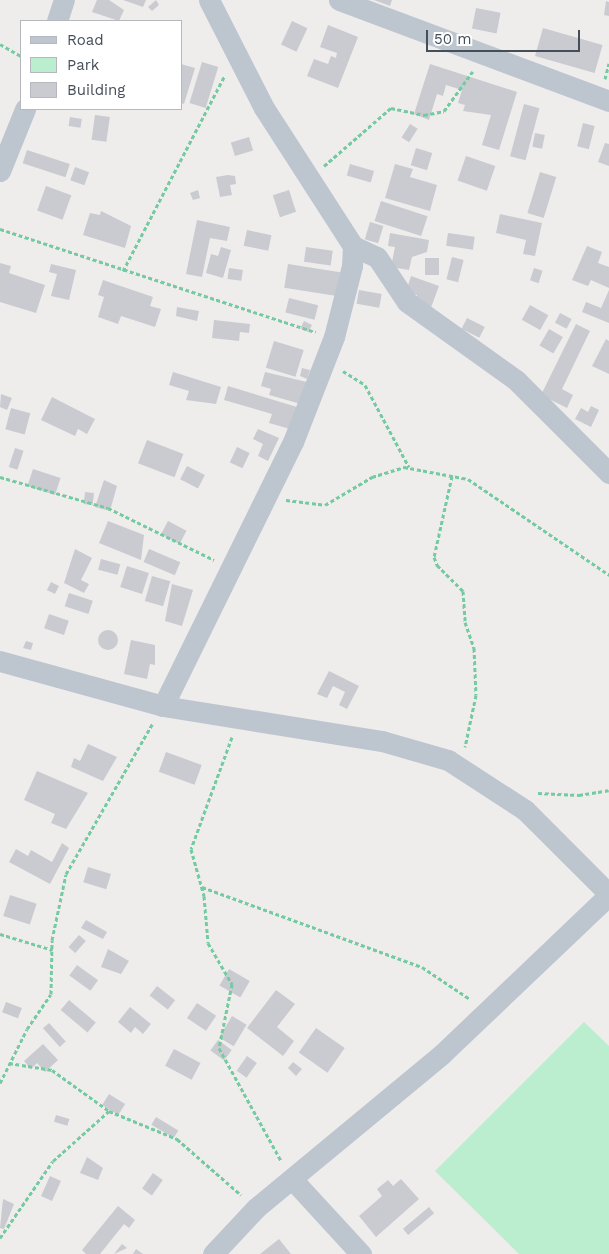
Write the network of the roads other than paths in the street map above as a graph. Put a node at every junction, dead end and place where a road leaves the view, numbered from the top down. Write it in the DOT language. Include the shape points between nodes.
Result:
graph roads {
  1 [pos="64,0"];
  2 [pos="209,0"];
  3 [pos="339,0"];
  4 [pos="57,20"];
  5 [pos="609,102"];
  6 [pos="24,110"];
  7 [pos="0,171"];
  8 [pos="352,246"];
  9 [pos="609,473"];
  10 [pos="0,661"];
  11 [pos="163,706"];
  12 [pos="609,894"];
  13 [pos="292,1179"];
  14 [pos="212,1254"];
  15 [pos="361,1254"];
  1 -- 4 [label="street"];
  2 -- 8 [label="street" via="241,64"];
  3 -- 5 [label="street" via="483,58"];
  6 -- 7 [label="street"];
  8 -- 9 [label="street" via="376,257 407,302 516,380"];
  8 -- 11 [label="street" via="348,292 325,362 268,496"];
  10 -- 11 [label="street"];
  11 -- 12 [label="street" via="382,741 461,768 524,810"];
  12 -- 13 [label="street" via="487,1011"];
  13 -- 14 [label="street" via="256,1208"];
  13 -- 15 [label="street"];
}
